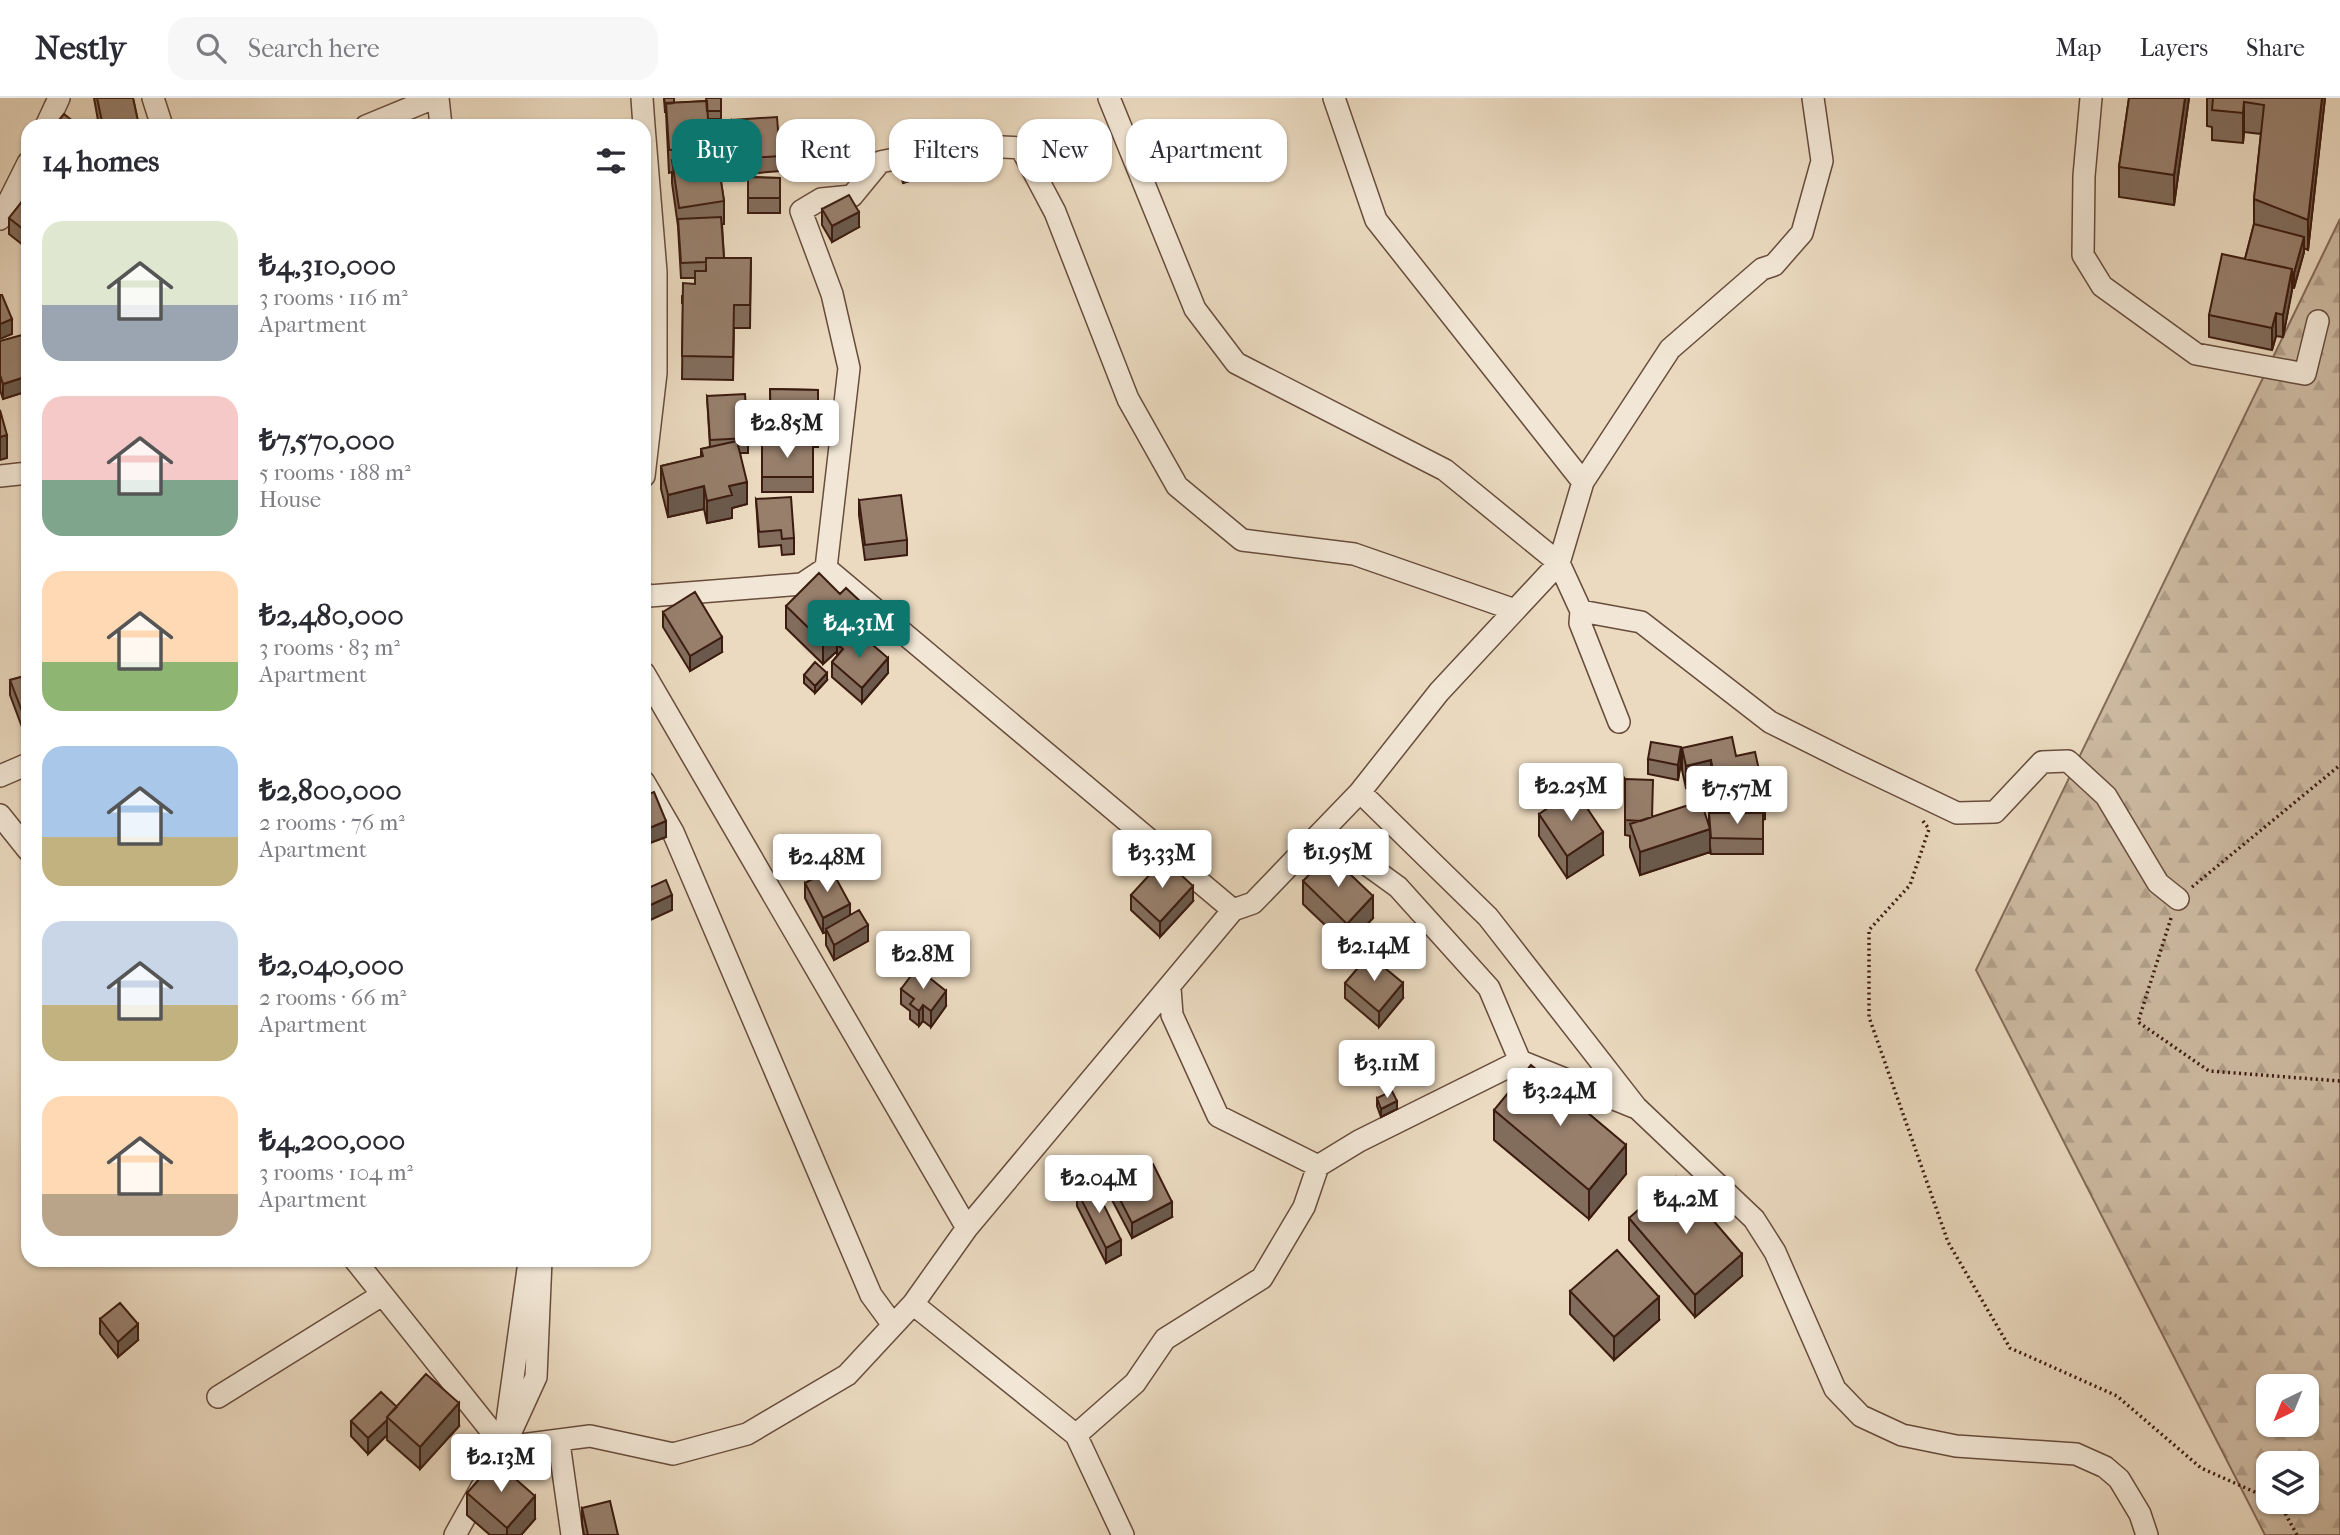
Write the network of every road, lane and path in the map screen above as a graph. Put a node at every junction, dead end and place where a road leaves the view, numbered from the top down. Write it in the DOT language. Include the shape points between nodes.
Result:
graph roads {
  1 [pos="59,98"];
  2 [pos="153,98"];
  3 [pos="436,98"];
  4 [pos="642,98"];
  5 [pos="1109,98"];
  6 [pos="1334,98"];
  7 [pos="1814,98"];
  8 [pos="2091,98"];
  9 [pos="49,119"];
  10 [pos="160,119"];
  11 [pos="384,119"];
  12 [pos="440,119"];
  13 [pos="644,119"];
  14 [pos="21,177"];
  15 [pos="651,211"];
  16 [pos="0,219"];
  17 [pos="2318,321"];
  18 [pos="651,416"];
  19 [pos="21,474"];
  20 [pos="0,476"];
  21 [pos="1583,482"];
  22 [pos="1559,563"];
  23 [pos="826,568"];
  24 [pos="651,596"];
  25 [pos="1515,610"];
  26 [pos="1581,611"];
  27 [pos="651,685"];
  28 [pos="1619,722"];
  29 [pos="2340,765"];
  30 [pos="21,767"];
  31 [pos="0,776"];
  32 [pos="1360,792"];
  33 [pos="651,794"];
  34 [pos="0,815"];
  35 [pos="1922,820"];
  36 [pos="1322,832"];
  37 [pos="21,841"];
  38 [pos="2178,899"];
  39 [pos="1233,910"];
  40 [pos="1170,988"];
  41 [pos="1520,1061"];
  42 [pos="2340,1081"];
  43 [pos="1636,1107"];
  44 [pos="1318,1166"];
  45 [pos="967,1228"];
  46 [pos="360,1267"];
  47 [pos="529,1267"];
  48 [pos="541,1267"];
  49 [pos="382,1295"];
  50 [pos="913,1304"];
  51 [pos="893,1325"];
  52 [pos="218,1397"];
  53 [pos="1076,1435"];
  54 [pos="559,1443"];
  55 [pos="504,1447"];
  56 [pos="2256,1493"];
  57 [pos="2285,1514"];
  58 [pos="455,1535"];
  59 [pos="572,1535"];
  60 [pos="1123,1535"];
  61 [pos="2147,1535"];
  62 [pos="2297,1535"];
  1 -- 9 [label="street"];
  2 -- 10 [label="street"];
  3 -- 11 [label="street"];
  3 -- 12 [label="street"];
  4 -- 13 [label="street"];
  5 -- 22 [label="street" via="1195,309 1236,363 1445,470"];
  6 -- 21 [label="street" via="1376,220"];
  7 -- 21 [label="street" via="1822,161 1802,233 1774,265 1762,269 1670,349"];
  8 -- 17 [label="street" via="2083,255 2102,286 2196,354 2305,374"];
  14 -- 16 [label="street"];
  15 -- 18 [label="street" via="656,373"];
  19 -- 20 [label="street"];
  21 -- 22 [label="street"];
  22 -- 25 [label="street"];
  22 -- 26 [label="street"];
  23 -- 24 [label="street" via="802,584"];
  23 -- 25 [label="street" via="849,368 832,294 801,211 821,199 852,196 880,162 962,145 1021,148 1055,212 1128,399 1177,486 1242,540 1354,554"];
  23 -- 39 [label="street"];
  25 -- 32 [label="street" via="1439,692"];
  26 -- 28 [label="street" via="1580,623"];
  26 -- 38 [label="street" via="1641,622 1770,722 1957,813 1995,812 2042,762 2068,761 2106,796 2158,883"];
  27 -- 45 [label="street"];
  29 -- 38 [label="path"];
  30 -- 31 [label="street"];
  32 -- 36 [label="street"];
  32 -- 43 [label="street" via="1488,917"];
  33 -- 51 [label="street" via="673,832 871,1295"];
  34 -- 37 [label="street"];
  35 -- 56 [label="path" via="1929,828 1910,886 1869,930 1869,1017 1948,1242 2010,1348 2117,1396 2202,1468"];
  36 -- 39 [label="street" via="1253,902"];
  36 -- 41 [label="street" via="1398,887 1489,988"];
  38 -- 42 [label="path" via="2138,1021 2209,1071"];
  39 -- 40 [label="street"];
  40 -- 44 [label="street" via="1172,1015 1218,1116"];
  40 -- 45 [label="street"];
  41 -- 43 [label="street"];
  41 -- 44 [label="street"];
  43 -- 61 [label="street" via="1754,1219 1775,1252 1835,1390 1861,1416 1902,1435 1956,1446 2076,1454 2105,1466 2119,1479"];
  44 -- 53 [label="street" via="1304,1207 1262,1278 1165,1339 1136,1383"];
  45 -- 50 [label="street"];
  46 -- 49 [label="street"];
  47 -- 55 [label="street"];
  48 -- 55 [label="street" via="536,1377"];
  49 -- 52 [label="street"];
  49 -- 55 [label="street"];
  50 -- 51 [label="street"];
  50 -- 53 [label="street"];
  51 -- 54 [label="street" via="847,1375 747,1434 673,1454 590,1437"];
  53 -- 60 [label="street"];
  54 -- 55 [label="street"];
  54 -- 59 [label="street"];
  55 -- 58 [label="street"];
  57 -- 62 [label="path"];
}
